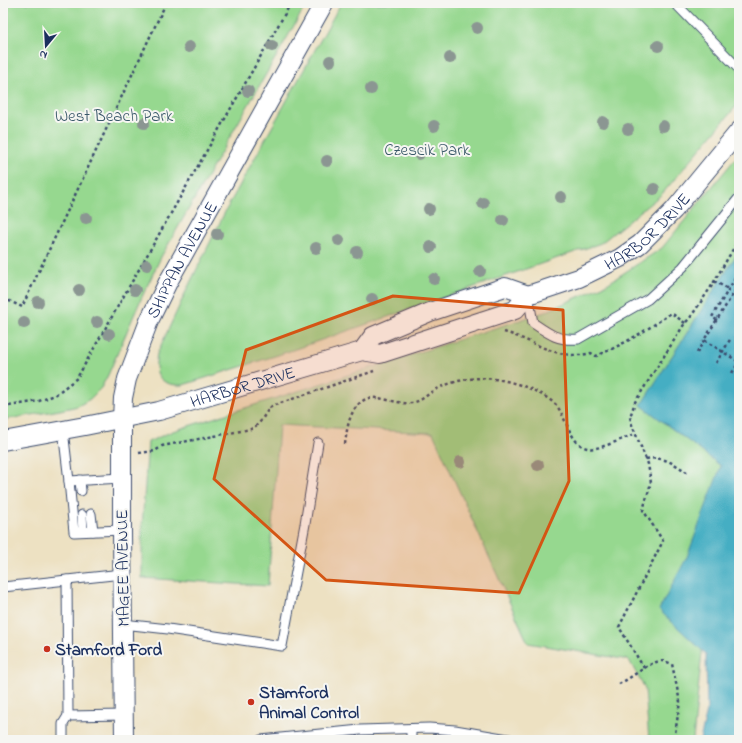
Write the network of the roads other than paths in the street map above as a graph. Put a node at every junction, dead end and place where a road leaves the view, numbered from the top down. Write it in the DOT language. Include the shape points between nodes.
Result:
graph roads {
  1 [pos="324,3"];
  2 [pos="675,3"];
  3 [pos="739,69"];
  4 [pos="739,131"];
  5 [pos="739,198"];
  6 [pos="528,295"];
  7 [pos="362,351"];
  8 [pos="122,419"];
  9 [pos="63,430"];
  10 [pos="3,441"];
  11 [pos="318,443"];
  12 [pos="122,478"];
  13 [pos="84,480"];
  14 [pos="69,481"];
  15 [pos="85,490"];
  16 [pos="87,514"];
  17 [pos="122,530"];
  18 [pos="88,531"];
  19 [pos="122,574"];
  20 [pos="67,580"];
  21 [pos="3,588"];
  22 [pos="123,624"];
  23 [pos="124,715"];
  24 [pos="68,716"];
  25 [pos="411,729"];
  26 [pos="62,740"];
  27 [pos="124,740"];
  28 [pos="261,740"];
  29 [pos="410,740"];
  30 [pos="514,740"];
  1 -- 8 [label="street, SHIPPAN AVENUE" via="189,242 152,314 127,379"];
  2 -- 3 [label="lane"];
  4 -- 6 [label="street, HARBOR DRIVE" via="674,210 640,244 620,258 584,275"];
  5 -- 6 [label="lane" via="683,267 648,300 578,339 567,340 552,336 533,323"];
  6 -- 7 [label="street, HARBOR DRIVE" via="515,310 448,333 380,354"];
  6 -- 7 [label="street" via="505,287 445,307 373,336"];
  7 -- 8 [label="street, HARBOR DRIVE" via="160,411"];
  8 -- 9 [label="street"];
  8 -- 12 [label="street, MAGEE AVENUE"];
  9 -- 10 [label="street"];
  9 -- 14 [label="lane"];
  11 -- 22 [label="lane" via="282,646"];
  12 -- 13 [label="lane"];
  12 -- 17 [label="street, MAGEE AVENUE"];
  13 -- 14 [label="lane"];
  13 -- 15 [label="lane"];
  14 -- 18 [label="lane" via="74,532"];
  16 -- 18 [label="lane"];
  17 -- 18 [label="lane"];
  17 -- 19 [label="street, MAGEE AVENUE"];
  19 -- 20 [label="lane"];
  19 -- 22 [label="street, MAGEE AVENUE"];
  20 -- 21 [label="lane"];
  20 -- 24 [label="lane"];
  22 -- 23 [label="street, MAGEE AVENUE"];
  23 -- 24 [label="lane"];
  23 -- 27 [label="street, MAGEE AVENUE"];
  24 -- 26 [label="lane" via="63,724"];
  25 -- 28 [label="lane" via="360,730"];
  25 -- 29 [label="lane"];
  25 -- 30 [label="lane" via="442,728"];
}
